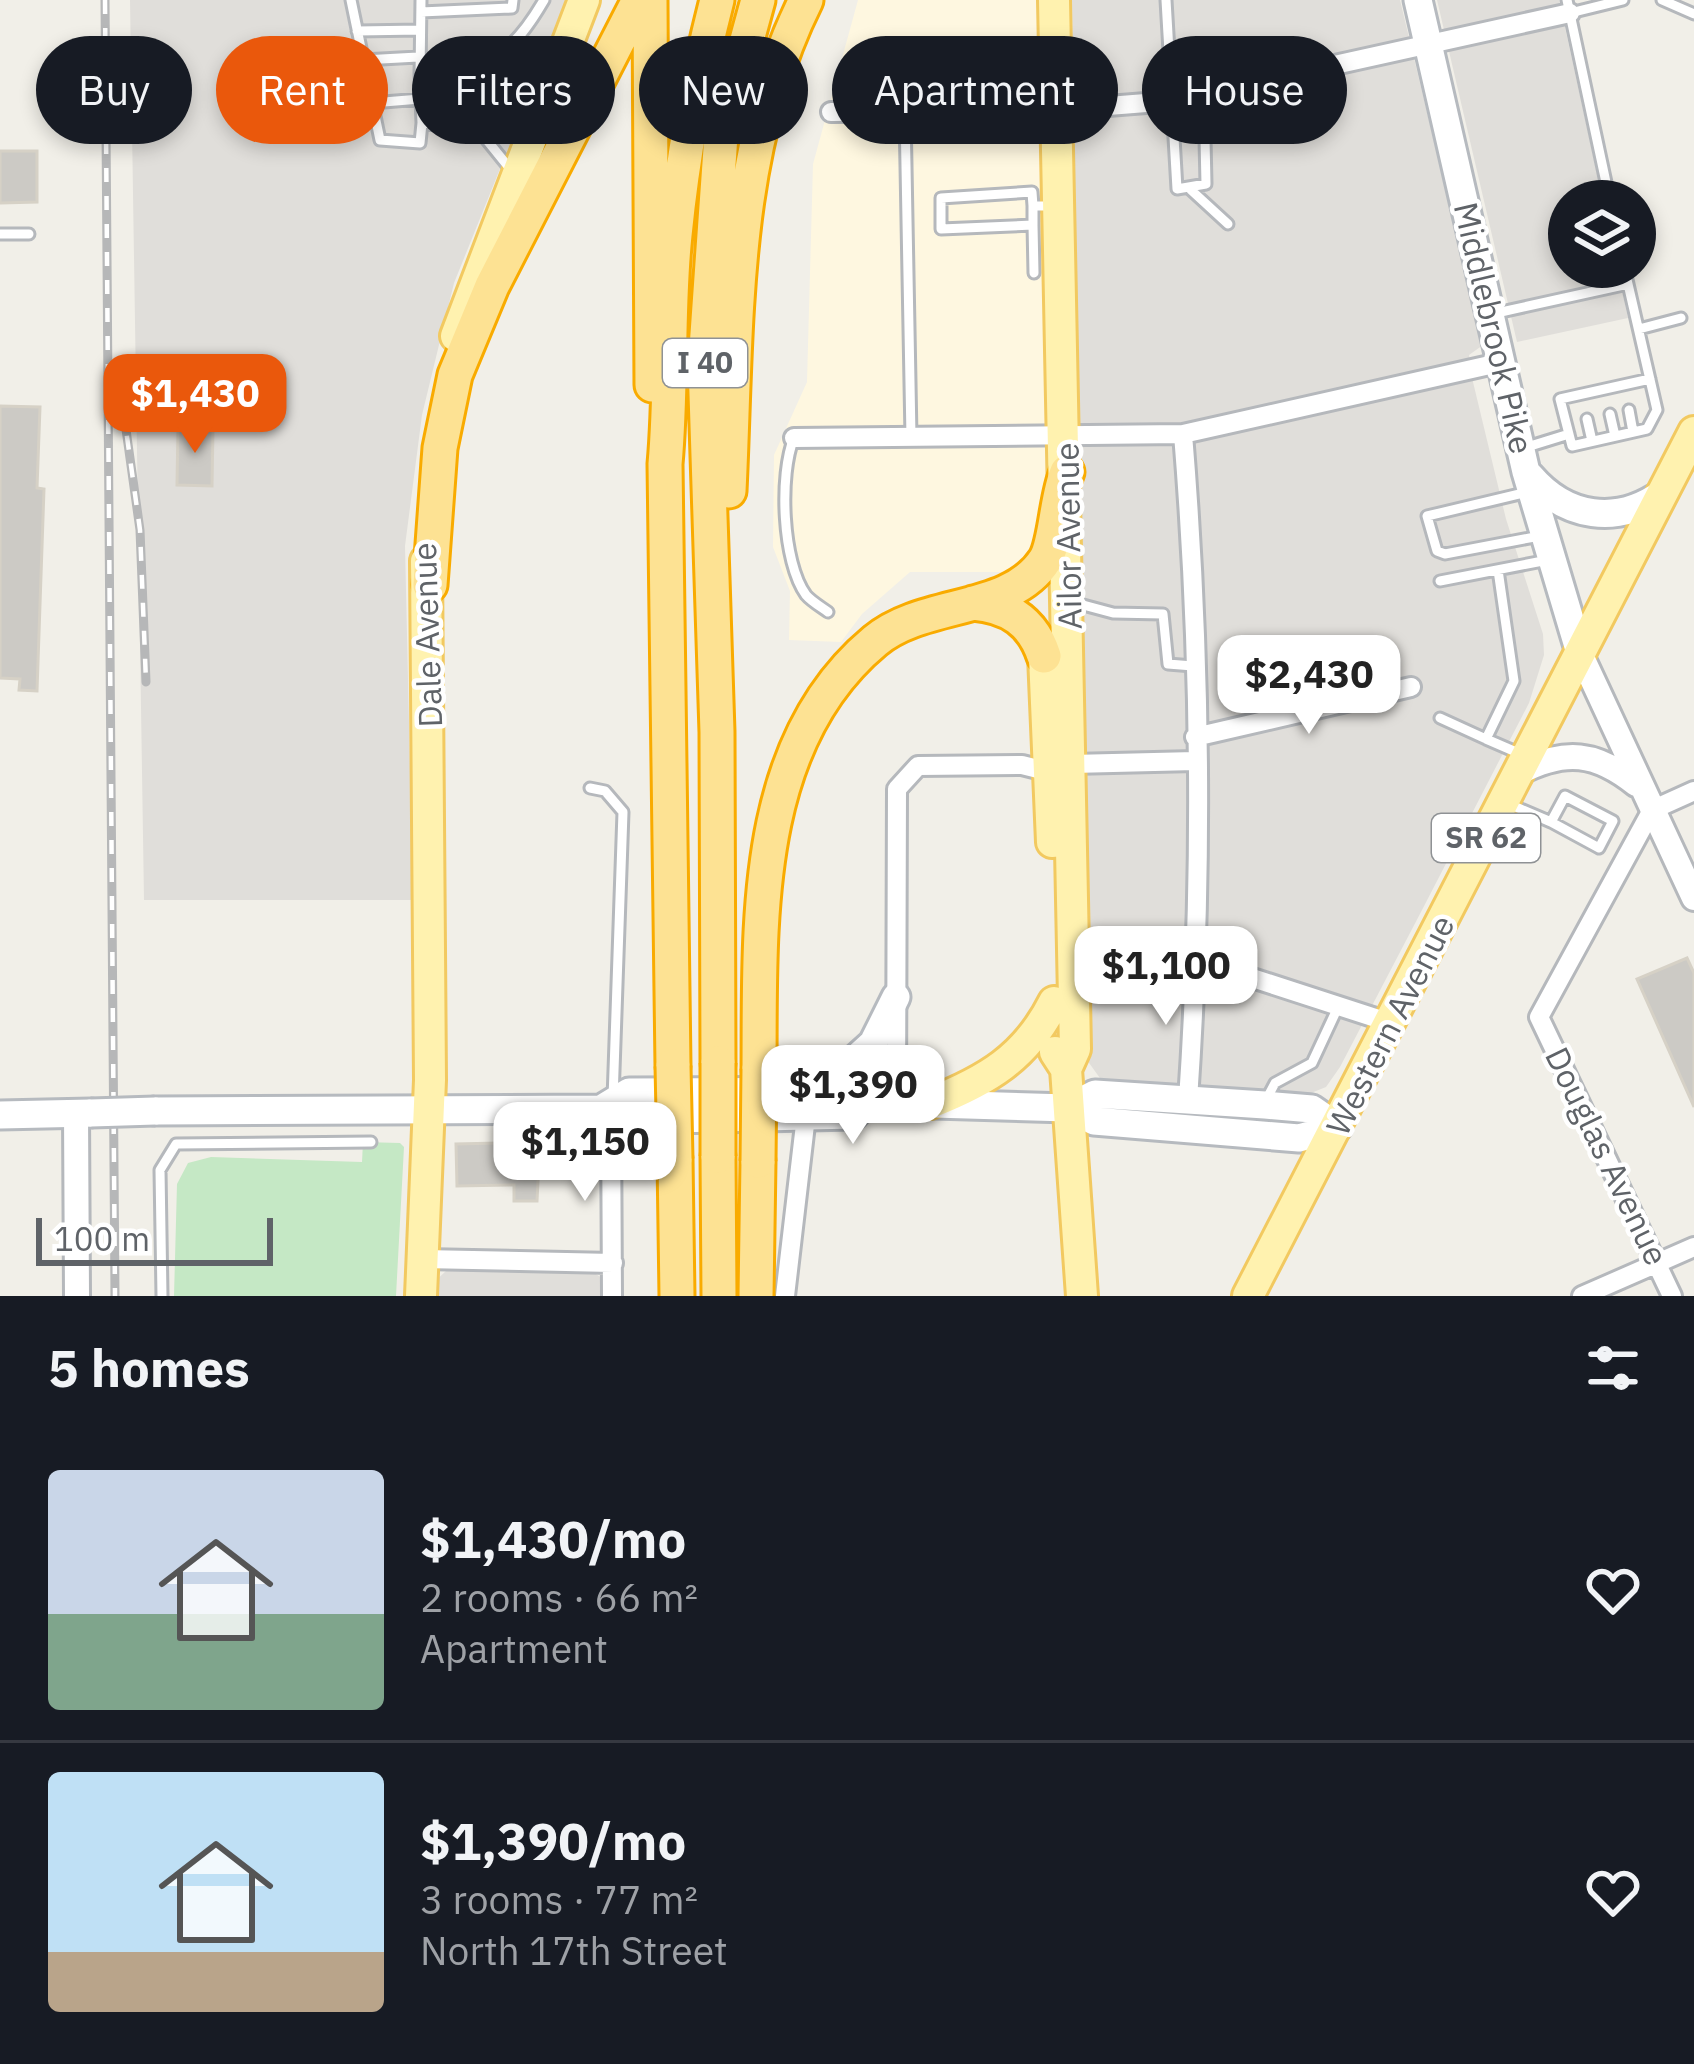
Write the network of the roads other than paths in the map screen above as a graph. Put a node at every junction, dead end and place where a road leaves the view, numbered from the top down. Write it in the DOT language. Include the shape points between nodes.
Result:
graph roads {
  1 [pos="351,0"];
  2 [pos="513,0"];
  3 [pos="544,0"];
  4 [pos="584,0"];
  5 [pos="639,0"];
  6 [pos="650,0"];
  7 [pos="717,0"];
  8 [pos="758,0"];
  9 [pos="806,0"];
  10 [pos="1054,0"];
  11 [pos="1068,0"];
  12 [pos="1166,0"];
  13 [pos="1418,0"];
  14 [pos="1623,0"];
  15 [pos="1662,0"];
  16 [pos="421,6"];
  17 [pos="1569,6"];
  18 [pos="1694,14"];
  19 [pos="420,30"];
  20 [pos="357,31"];
  21 [pos="358,36"];
  22 [pos="420,36"];
  23 [pos="523,36"];
  24 [pos="1055,36"];
  25 [pos="1067,36"];
  26 [pos="1168,36"];
  27 [pos="1430,46"];
  28 [pos="1347,64"];
  29 [pos="490,144"];
  30 [pos="906,144"];
  31 [pos="1053,144"];
  32 [pos="1174,144"];
  33 [pos="1205,144"];
  34 [pos="516,176"];
  35 [pos="1606,180"];
  36 [pos="1191,190"];
  37 [pos="1047,206"];
  38 [pos="1228,224"];
  39 [pos="1033,225"];
  40 [pos="29,234"];
  41 [pos="0,235"];
  42 [pos="1043,262"];
  43 [pos="1610,288"];
  44 [pos="1629,288"];
  45 [pos="1492,314"];
  46 [pos="1681,318"];
  47 [pos="1639,329"];
  48 [pos="1503,362"];
  49 [pos="1650,379"];
  50 [pos="1629,410"];
  51 [pos="1610,414"];
  52 [pos="1587,419"];
  53 [pos="1634,432"];
  54 [pos="1694,432"];
  55 [pos="1183,434"];
  56 [pos="1569,434"];
  57 [pos="1065,435"];
  58 [pos="1615,436"];
  59 [pos="911,437"];
  60 [pos="794,439"];
  61 [pos="1592,441"];
  62 [pos="665,464"];
  63 [pos="1527,470"];
  64 [pos="1067,472"];
  65 [pos="1663,493"];
  66 [pos="1549,547"];
  67 [pos="1498,570"];
  68 [pos="1440,581"];
  69 [pos="430,585"];
  70 [pos="965,602"];
  71 [pos="1070,602"];
  72 [pos="828,613"];
  73 [pos="1580,653"];
  74 [pos="1044,656"];
  75 [pos="1193,666"];
  76 [pos="1412,686"];
  77 [pos="1440,718"];
  78 [pos="717,732"];
  79 [pos="1195,737"];
  80 [pos="1486,739"];
  81 [pos="1195,761"];
  82 [pos="1523,765"];
  83 [pos="1061,768"];
  84 [pos="590,788"];
  85 [pos="1694,791"];
  86 [pos="1647,800"];
  87 [pos="1504,802"];
  88 [pos="1551,822"];
  89 [pos="1606,835"];
  90 [pos="1631,848"];
  91 [pos="1694,898"];
  92 [pos="1197,960"];
  93 [pos="896,997"];
  94 [pos="1054,1002"];
  95 [pos="1339,1005"];
  96 [pos="1391,1023"];
  97 [pos="1066,1069"];
  98 [pos="821,1090"];
  99 [pos="1188,1100"];
  100 [pos="866,1102"];
  101 [pos="896,1102"];
  102 [pos="930,1103"];
  103 [pos="1264,1105"];
  104 [pos="608,1108"];
  105 [pos="1068,1108"];
  106 [pos="430,1109"];
  107 [pos="84,1113"];
  108 [pos="0,1115"];
  109 [pos="806,1116"];
  110 [pos="1338,1126"];
  111 [pos="371,1142"];
  112 [pos="1694,1247"];
  113 [pos="423,1259"];
  114 [pos="1659,1262"];
  115 [pos="613,1263"];
  116 [pos="677,1291"];
  117 [pos="76,1296"];
  118 [pos="162,1296"];
  119 [pos="421,1296"];
  120 [pos="612,1296"];
  121 [pos="719,1296"];
  122 [pos="756,1296"];
  123 [pos="785,1296"];
  124 [pos="1082,1296"];
  125 [pos="1248,1296"];
  126 [pos="1582,1296"];
  127 [pos="1672,1296"];
  1 -- 20 [label="lane"];
  2 -- 16 [label="lane" via="512,8"];
  3 -- 23 [label="lane"];
  4 -- 34 [label="main road, Dale Avenue"];
  5 -- 69 [label="highway" via="455,375 440,448"];
  6 -- 62 [label="highway" via="650,379"];
  7 -- 62 [label="highway, I 40" via="692,96 674,240"];
  8 -- 78 [label="highway, I 40" via="721,135 705,363"];
  9 -- 78 [label="highway" via="776,59 757,129 741,242"];
  10 -- 24 [label="main road, Ailor Avenue"];
  11 -- 25 [label="main road"];
  12 -- 26 [label="lane"];
  13 -- 27 [label="main road, Middlebrook Pike"];
  14 -- 17 [label="lane"];
  15 -- 18 [label="lane"];
  16 -- 19 [label="lane"];
  17 -- 27 [label="street"];
  17 -- 35 [label="lane"];
  19 -- 20 [label="lane"];
  19 -- 22 [label="lane"];
  20 -- 21 [label="lane"];
  27 -- 28 [label="street"];
  27 -- 45 [label="main road, Middlebrook Pike"];
  29 -- 34 [label="lane"];
  30 -- 59 [label="lane"];
  31 -- 37 [label="main road, Ailor Avenue"];
  32 -- 36 [label="lane" via="1177,189"];
  33 -- 36 [label="lane" via="1206,184"];
  34 -- 69 [label="main road, Dale Avenue" via="462,316 434,418 423,536"];
  36 -- 38 [label="lane"];
  37 -- 39 [label="lane"];
  37 -- 39 [label="lane" via="1032,192 941,198 940,230"];
  37 -- 42 [label="main road, Ailor Avenue"];
  39 -- 42 [label="lane"];
  40 -- 41 [label="lane"];
  42 -- 57 [label="main road, Ailor Avenue"];
  43 -- 45 [label="lane"];
  44 -- 47 [label="lane"];
  45 -- 48 [label="main road, Middlebrook Pike"];
  46 -- 47 [label="lane"];
  47 -- 49 [label="lane"];
  48 -- 55 [label="street"];
  48 -- 63 [label="main road, Middlebrook Pike"];
  49 -- 53 [label="lane" via="1657,410 1647,429"];
  49 -- 56 [label="lane" via="1560,399"];
  50 -- 53 [label="lane"];
  51 -- 58 [label="lane"];
  52 -- 61 [label="lane"];
  53 -- 58 [label="lane"];
  54 -- 65 [label="main road, Western Avenue / SR 62"];
  55 -- 57 [label="street"];
  55 -- 75 [label="street"];
  56 -- 61 [label="lane" via="1572,446"];
  56 -- 63 [label="lane"];
  57 -- 59 [label="street"];
  57 -- 64 [label="main road, Ailor Avenue"];
  58 -- 61 [label="lane"];
  59 -- 60 [label="street"];
  60 -- 72 [label="lane" via="787,541 805,594"];
  62 -- 116 [label="highway, I 40, bridge"];
  63 -- 65 [label="main road" via="1546,494 1584,514 1624,512"];
  63 -- 66 [label="main road, Middlebrook Pike"];
  63 -- 66 [label="lane" via="1427,516 1429,538 1445,554"];
  64 -- 70 [label="highway" via="1044,561 1019,588"];
  64 -- 71 [label="main road, Ailor Avenue"];
  65 -- 73 [label="main road, Western Avenue / SR 62"];
  66 -- 67 [label="lane"];
  66 -- 73 [label="main road, Middlebrook Pike"];
  67 -- 68 [label="lane"];
  67 -- 80 [label="lane" via="1514,682"];
  69 -- 106 [label="main road, Dale Avenue"];
  70 -- 74 [label="highway" via="1015,614 1037,634"];
  70 -- 122 [label="highway, bridge" via="916,616 875,640 832,688 772,819 760,922"];
  71 -- 75 [label="lane" via="1163,614 1168,664"];
  71 -- 83 [label="main road, Ailor Avenue"];
  73 -- 82 [label="main road, Western Avenue / SR 62"];
  73 -- 86 [label="street"];
  74 -- 83 [label="main road, Ailor Avenue"];
  75 -- 79 [label="street"];
  76 -- 79 [label="street"];
  77 -- 80 [label="lane"];
  78 -- 121 [label="highway, I 40, bridge"];
  79 -- 81 [label="street"];
  80 -- 82 [label="lane"];
  81 -- 83 [label="street"];
  81 -- 92 [label="street"];
  82 -- 86 [label="street" via="1588,755"];
  82 -- 87 [label="main road, Western Avenue / SR 62"];
  83 -- 93 [label="street" via="918,766 904,776 896,812"];
  83 -- 94 [label="main road, Ailor Avenue"];
  83 -- 97 [label="main road, Ailor Avenue" via="1075,1049"];
  84 -- 104 [label="lane" via="605,791 623,812"];
  85 -- 86 [label="street"];
  86 -- 90 [label="street"];
  86 -- 91 [label="street"];
  87 -- 88 [label="lane"];
  87 -- 96 [label="main road, Western Avenue / SR 62"];
  88 -- 89 [label="lane" via="1599,848"];
  88 -- 89 [label="lane" via="1565,796 1613,821"];
  89 -- 90 [label="lane"];
  90 -- 114 [label="street, Douglas Avenue" via="1540,1017"];
  92 -- 95 [label="street"];
  92 -- 99 [label="street"];
  93 -- 98 [label="main road" via="873,1043"];
  93 -- 101 [label="street"];
  94 -- 97 [label="main road, Ailor Avenue" via="1054,1050"];
  94 -- 102 [label="main road" via="1012,1062"];
  95 -- 96 [label="street"];
  95 -- 103 [label="lane" via="1312,1063 1275,1084"];
  96 -- 110 [label="main road, Western Avenue / SR 62"];
  97 -- 105 [label="main road, Ailor Avenue"];
  98 -- 100 [label="main road" via="854,1091"];
  98 -- 104 [label="main road" via="629,1092"];
  99 -- 103 [label="main road"];
  99 -- 105 [label="main road" via="1095,1094"];
  100 -- 101 [label="main road"];
  100 -- 109 [label="main road" via="854,1115"];
  101 -- 102 [label="main road"];
  102 -- 105 [label="main road"];
  103 -- 110 [label="main road" via="1312,1108"];
  104 -- 106 [label="main road"];
  104 -- 109 [label="main road" via="626,1120"];
  104 -- 115 [label="street"];
  105 -- 110 [label="main road" via="1094,1121 1299,1138"];
  105 -- 124 [label="main road, Ailor Avenue"];
  106 -- 107 [label="main road, bridge"];
  106 -- 113 [label="main road, Dale Avenue"];
  107 -- 108 [label="main road"];
  107 -- 117 [label="street"];
  109 -- 123 [label="street"];
  110 -- 125 [label="main road, Western Avenue / SR 62"];
  111 -- 118 [label="lane" via="176,1144 160,1170"];
  112 -- 114 [label="street"];
  113 -- 115 [label="street"];
  113 -- 119 [label="main road, Dale Avenue"];
  114 -- 126 [label="street"];
  114 -- 127 [label="street, Douglas Avenue"];
  115 -- 120 [label="street"];
}
